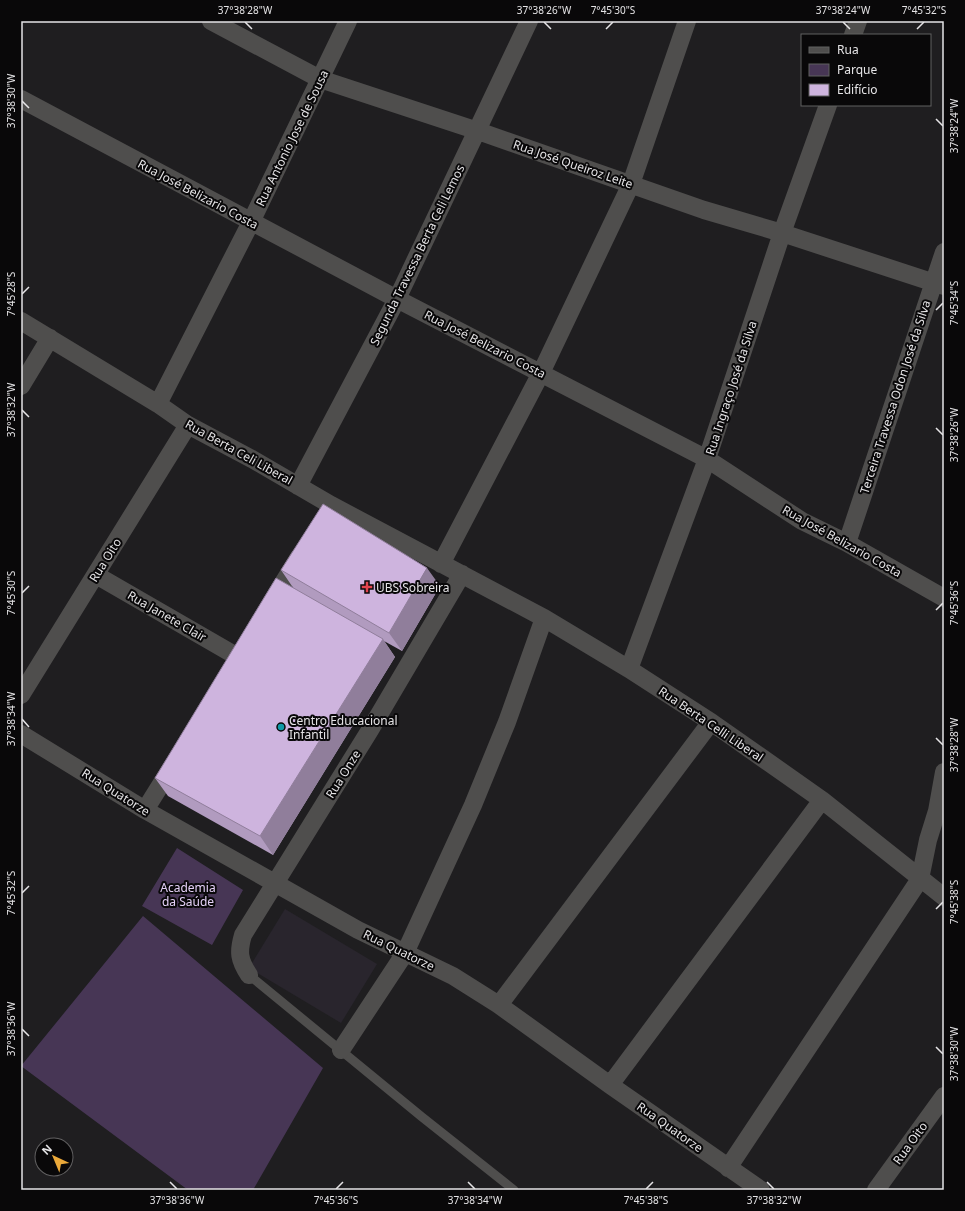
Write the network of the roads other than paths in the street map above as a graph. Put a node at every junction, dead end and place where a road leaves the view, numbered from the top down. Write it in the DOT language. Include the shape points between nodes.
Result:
graph roads {
  1 [pos="211,21"];
  2 [pos="348,21"];
  3 [pos="530,21"];
  4 [pos="687,21"];
  5 [pos="858,21"];
  6 [pos="853,34"];
  7 [pos="320,79"];
  8 [pos="21,99"];
  9 [pos="828,106"];
  10 [pos="478,131"];
  11 [pos="631,184"];
  12 [pos="251,222"];
  13 [pos="782,232"];
  14 [pos="944,252"];
  15 [pos="939,284"];
  16 [pos="397,299"];
  17 [pos="21,321"];
  18 [pos="50,338"];
  19 [pos="541,373"];
  20 [pos="21,386"];
  21 [pos="158,404"];
  22 [pos="188,425"];
  23 [pos="707,459"];
  24 [pos="298,486"];
  25 [pos="847,543"];
  26 [pos="307,545"];
  27 [pos="441,564"];
  28 [pos="462,574"];
  29 [pos="96,575"];
  30 [pos="944,598"];
  31 [pos="263,618"];
  32 [pos="544,618"];
  33 [pos="238,657"];
  34 [pos="629,669"];
  35 [pos="21,695"];
  36 [pos="711,722"];
  37 [pos="21,734"];
  38 [pos="182,750"];
  39 [pos="944,772"];
  40 [pos="822,800"];
  41 [pos="145,810"];
  42 [pos="920,879"];
  43 [pos="276,883"];
  44 [pos="944,897"];
  45 [pos="405,953"];
  46 [pos="249,975"];
  47 [pos="499,1005"];
  48 [pos="341,1050"];
  49 [pos="610,1085"];
  50 [pos="944,1096"];
  51 [pos="728,1168"];
  52 [pos="514,1190"];
  53 [pos="761,1190"];
  54 [pos="876,1190"];
  1 -- 7 [label="street, Rua José Queiroz Leite"];
  2 -- 7 [label="street, Rua Antonio Jose de Sousa"];
  3 -- 10 [label="street, Segunda Travessa Berta Celi Lemos"];
  4 -- 11 [label="street"];
  5 -- 6 [label="street"];
  7 -- 10 [label="street, Rua José Queiroz Leite"];
  7 -- 12 [label="street, Rua Antonio Jose de Sousa"];
  8 -- 12 [label="street, Rua José Belizario Costa"];
  9 -- 13 [label="street, Rua Ingraço José da Silva"];
  10 -- 11 [label="street, Rua José Queiroz Leite"];
  10 -- 16 [label="street, Segunda Travessa Berta Celi Lemos"];
  11 -- 13 [label="street, Rua José Queiroz Leite" via="704,210"];
  11 -- 19 [label="street"];
  12 -- 16 [label="street, Rua José Belizario Costa"];
  12 -- 21 [label="street, Rua Antonio Jose de Sousa"];
  13 -- 15 [label="street, Rua José Queiroz Leite"];
  13 -- 23 [label="street, Rua Ingraço José da Silva"];
  14 -- 15 [label="street, Terceira Travessa Odon José da Silva"];
  15 -- 25 [label="street, Terceira Travessa Odon José da Silva"];
  16 -- 19 [label="street, Rua José Belizario Costa"];
  16 -- 24 [label="street, Segunda Travessa Berta Celi Lemos"];
  17 -- 18 [label="street, Rua Berta Celi Liberal"];
  18 -- 20 [label="street"];
  18 -- 21 [label="street, Rua Berta Celi Liberal"];
  19 -- 23 [label="street, Rua José Belizario Costa"];
  19 -- 27 [label="street"];
  21 -- 22 [label="street, Rua Berta Celi Liberal"];
  22 -- 24 [label="street, Rua Berta Celi Liberal"];
  22 -- 29 [label="street, Rua Oito"];
  23 -- 25 [label="street, Rua José Belizario Costa" via="802,521"];
  23 -- 34 [label="street, Rua Ingraço José da Silva"];
  24 -- 27 [label="street, Rua Berta Celi Liberal" via="327,512"];
  25 -- 30 [label="street, Rua José Belizario Costa"];
  26 -- 31 [label="street"];
  27 -- 28 [label="street, Rua Berta Celi Liberal"];
  28 -- 32 [label="street, Rua Berta Celli Liberal"];
  28 -- 43 [label="street, Rua Onze"];
  29 -- 33 [label="street, Rua Janete Clair"];
  29 -- 35 [label="street, Rua Oito"];
  32 -- 34 [label="street, Rua Berta Celli Liberal"];
  32 -- 45 [label="street" via="507,722 473,805"];
  34 -- 36 [label="street, Rua Berta Celli Liberal"];
  36 -- 40 [label="street, Rua Berta Celli Liberal"];
  36 -- 47 [label="street"];
  37 -- 41 [label="street, Rua Quatorze"];
  38 -- 41 [label="street"];
  39 -- 42 [label="street"];
  40 -- 42 [label="street, Rua Berta Celli Liberal"];
  40 -- 49 [label="street"];
  41 -- 43 [label="street, Rua Quatorze"];
  42 -- 44 [label="street, Rua Berta Celli Liberal"];
  42 -- 51 [label="street"];
  43 -- 45 [label="street, Rua Quatorze" via="358,930"];
  43 -- 46 [label="street, Rua Onze" via="243,935 240,945 239,955"];
  45 -- 47 [label="street, Rua Quatorze" via="453,976"];
  45 -- 48 [label="street"];
  46 -- 48 [label="lane"];
  47 -- 49 [label="street, Rua Quatorze"];
  48 -- 52 [label="lane"];
  49 -- 51 [label="street, Rua Quatorze"];
  50 -- 54 [label="street, Rua Oito"];
  51 -- 53 [label="street, Rua Quatorze"];
}
